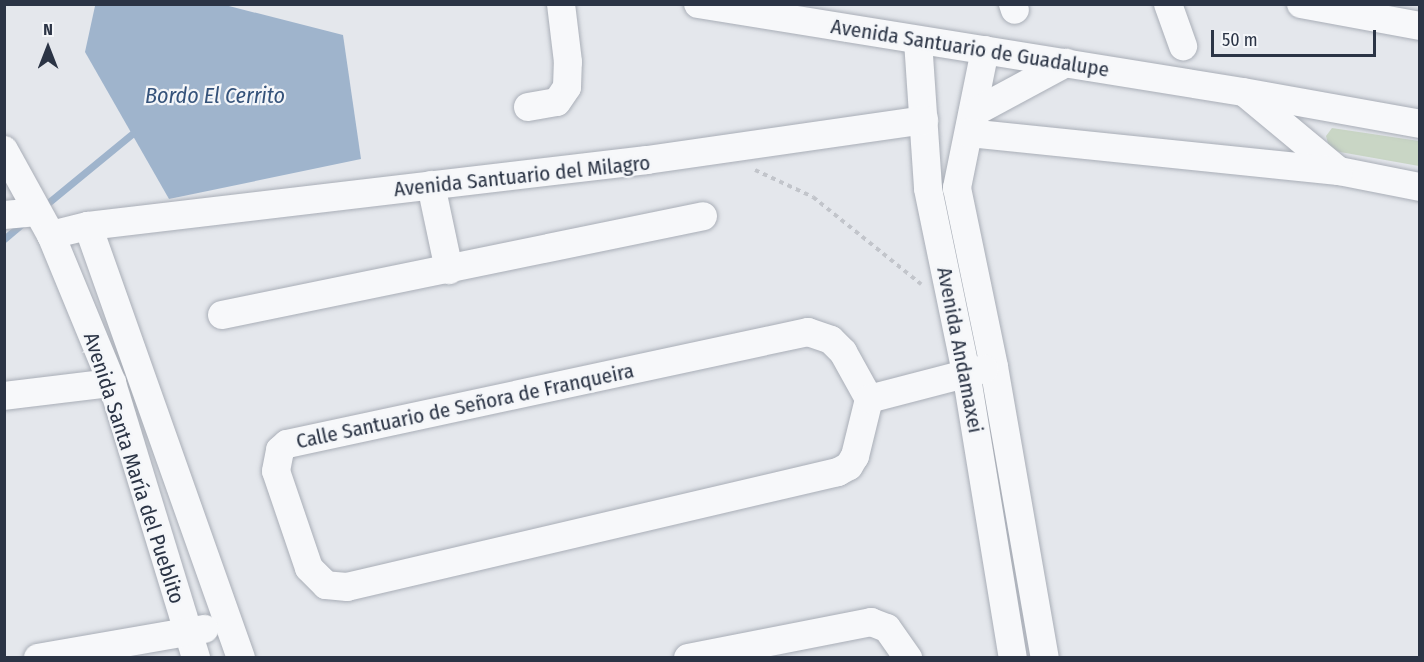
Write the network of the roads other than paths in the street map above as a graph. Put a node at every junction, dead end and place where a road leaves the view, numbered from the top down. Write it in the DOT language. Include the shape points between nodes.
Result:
graph roads {
  1 [pos="561,4"];
  2 [pos="698,4"];
  3 [pos="812,4"];
  4 [pos="1168,4"];
  5 [pos="1310,5"];
  6 [pos="735,9"];
  7 [pos="1419,26"];
  8 [pos="845,28"];
  9 [pos="918,41"];
  10 [pos="1183,46"];
  11 [pos="986,50"];
  12 [pos="1066,63"];
  13 [pos="1243,92"];
  14 [pos="528,108"];
  15 [pos="1339,109"];
  16 [pos="924,120"];
  17 [pos="971,123"];
  18 [pos="1419,124"];
  19 [pos="1308,146"];
  20 [pos="4,150"];
  21 [pos="1339,171"];
  22 [pos="431,185"];
  23 [pos="1419,187"];
  24 [pos="4,215"];
  25 [pos="703,216"];
  26 [pos="44,224"];
  27 [pos="88,226"];
  28 [pos="449,270"];
  29 [pos="222,315"];
  30 [pos="994,367"];
  31 [pos="966,372"];
  32 [pos="112,383"];
  33 [pos="4,396"];
  34 [pos="869,399"];
  35 [pos="229,625"];
  36 [pos="191,645"];
  37 [pos="38,657"];
  38 [pos="241,657"];
  39 [pos="688,657"];
  40 [pos="908,657"];
  41 [pos="1013,657"];
  42 [pos="1045,657"];
  1 -- 14 [label="street" via="567,87 557,102"];
  2 -- 6 [label="street, Avenida Santuario de Guadalupe"];
  3 -- 8 [label="street"];
  4 -- 10 [label="street"];
  5 -- 7 [label="street"];
  6 -- 8 [label="street, Avenida Santuario de Guadalupe"];
  8 -- 9 [label="street, Avenida Santuario de Guadalupe"];
  9 -- 11 [label="street, Avenida Santuario de Guadalupe"];
  9 -- 16 [label="street, Avenida Andamaxei"];
  11 -- 12 [label="street, Avenida Santuario de Guadalupe"];
  11 -- 17 [label="street, Avenida Andamaxei"];
  12 -- 13 [label="street, Avenida Santuario de Guadalupe"];
  12 -- 17 [label="street"];
  13 -- 15 [label="street, Avenida Santuario de Guadalupe"];
  13 -- 19 [label="street"];
  15 -- 18 [label="street, Avenida Santuario de Guadalupe"];
  15 -- 19 [label="street" via="1315,127"];
  16 -- 22 [label="street, Avenida Santuario del Milagro" via="647,160"];
  16 -- 31 [label="street, Avenida Andamaxei" via="928,189"];
  17 -- 21 [label="street"];
  17 -- 30 [label="street, Avenida Andamaxei" via="957,188"];
  19 -- 21 [label="street"];
  20 -- 26 [label="street, Avenida Santa María del Pueblito"];
  21 -- 23 [label="street"];
  22 -- 27 [label="street, Avenida Santuario del Milagro"];
  22 -- 28 [label="street"];
  24 -- 26 [label="street, Avenida Santuario del Milagro"];
  25 -- 28 [label="street"];
  26 -- 27 [label="street, Avenida Santuario del Milagro"];
  26 -- 32 [label="street, Avenida Santa María del Pueblito"];
  27 -- 35 [label="street, Avenida Santa María del Pueblito"];
  28 -- 29 [label="street"];
  30 -- 31 [label="street"];
  30 -- 42 [label="street, Avenida Andamaxei"];
  31 -- 34 [label="street"];
  31 -- 41 [label="street, Avenida Andamaxei"];
  32 -- 33 [label="street"];
  32 -- 36 [label="street, Avenida Santa María del Pueblito"];
  34 -- 34 [label="street, Calle Santuario de Señora de Franqueira" via="843,352 831,339 808,332 295,442 280,450 276,471 309,568 326,585 347,587 828,476 849,466"];
  35 -- 36 [label="street"];
  35 -- 38 [label="street, Avenida Santa María del Pueblito"];
  36 -- 37 [label="street"];
  39 -- 40 [label="street" via="875,622 887,628"];
}
